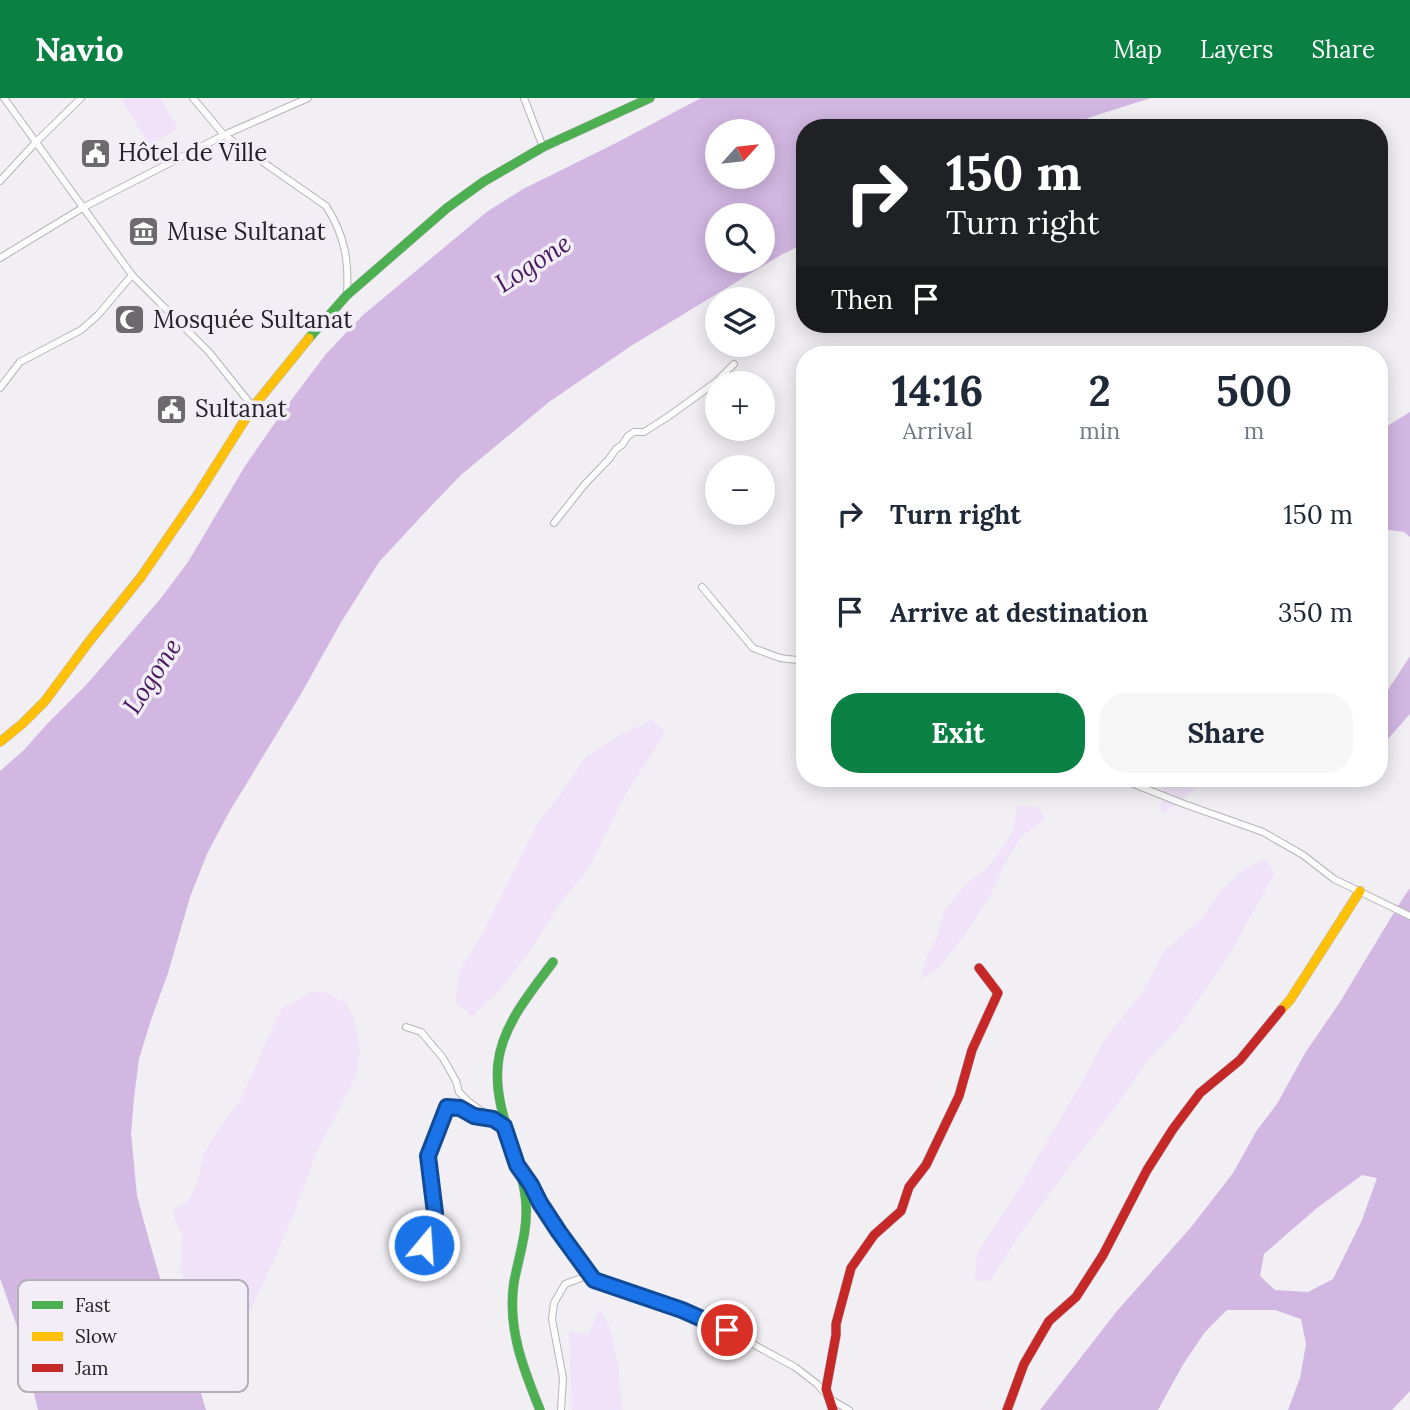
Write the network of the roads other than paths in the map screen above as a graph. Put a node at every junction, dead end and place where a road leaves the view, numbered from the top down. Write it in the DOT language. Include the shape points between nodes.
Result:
graph roads {
  1 [pos="4,98"];
  2 [pos="81,98"];
  3 [pos="193,98"];
  4 [pos="308,98"];
  5 [pos="524,98"];
  6 [pos="650,98"];
  7 [pos="223,135"];
  8 [pos="36,142"];
  9 [pos="543,147"];
  10 [pos="0,181"];
  11 [pos="84,207"];
  12 [pos="0,258"];
  13 [pos="132,275"];
  14 [pos="347,295"];
  15 [pos="734,364"];
  16 [pos="0,388"];
  17 [pos="253,407"];
  18 [pos="554,523"];
  19 [pos="702,587"];
  20 [pos="796,660"];
  21 [pos="0,742"];
  22 [pos="1141,787"];
  23 [pos="1360,891"];
  24 [pos="1410,916"];
  25 [pos="553,962"];
  26 [pos="979,968"];
  27 [pos="406,1027"];
  28 [pos="493,1119"];
  29 [pos="504,1126"];
  30 [pos="517,1165"];
  31 [pos="424,1245"];
  32 [pos="594,1280"];
  33 [pos="830,1399"];
  34 [pos="540,1410"];
  35 [pos="561,1410"];
  36 [pos="833,1410"];
  37 [pos="849,1410"];
  38 [pos="1007,1410"];
  1 -- 8 [label="street"];
  2 -- 8 [label="street"];
  3 -- 7 [label="street"];
  4 -- 7 [label="street"];
  5 -- 9 [label="street"];
  6 -- 9 [label="street"];
  7 -- 11 [label="street"];
  7 -- 14 [label="street" via="326,206 346,254"];
  8 -- 10 [label="street"];
  8 -- 11 [label="street"];
  9 -- 14 [label="street" via="447,208"];
  11 -- 12 [label="street"];
  11 -- 13 [label="street"];
  13 -- 16 [label="street" via="81,330 20,362"];
  13 -- 17 [label="street" via="209,352"];
  14 -- 17 [label="street"];
  15 -- 18 [label="street" via="676,411 644,432 628,436"];
  17 -- 21 [label="street" via="141,578 44,701"];
  19 -- 20 [label="street" via="753,648"];
  22 -- 23 [label="street" via="1264,832"];
  23 -- 24 [label="street"];
  23 -- 38 [label="street" via="1290,1000 1240,1060 1200,1093 1173,1129 1083,1287 1049,1321 1024,1364"];
  25 -- 29 [label="street" via="513,1019 501,1048 497,1079"];
  26 -- 33 [label="street" via="998,993 972,1050 959,1096 926,1165 909,1187 901,1210 874,1235 851,1268 836,1324 826,1389"];
  27 -- 28 [label="street" via="421,1032 443,1058 459,1092"];
  28 -- 29 [label="street"];
  28 -- 31 [label="street" via="447,1107 428,1156 435,1213"];
  29 -- 30 [label="street"];
  30 -- 32 [label="street"];
  30 -- 34 [label="street" via="526,1224 513,1294 513,1329"];
  32 -- 33 [label="street" via="727,1330 795,1367"];
  32 -- 35 [label="street" via="565,1284 554,1303"];
  33 -- 36 [label="street"];
  33 -- 37 [label="street"];
}
